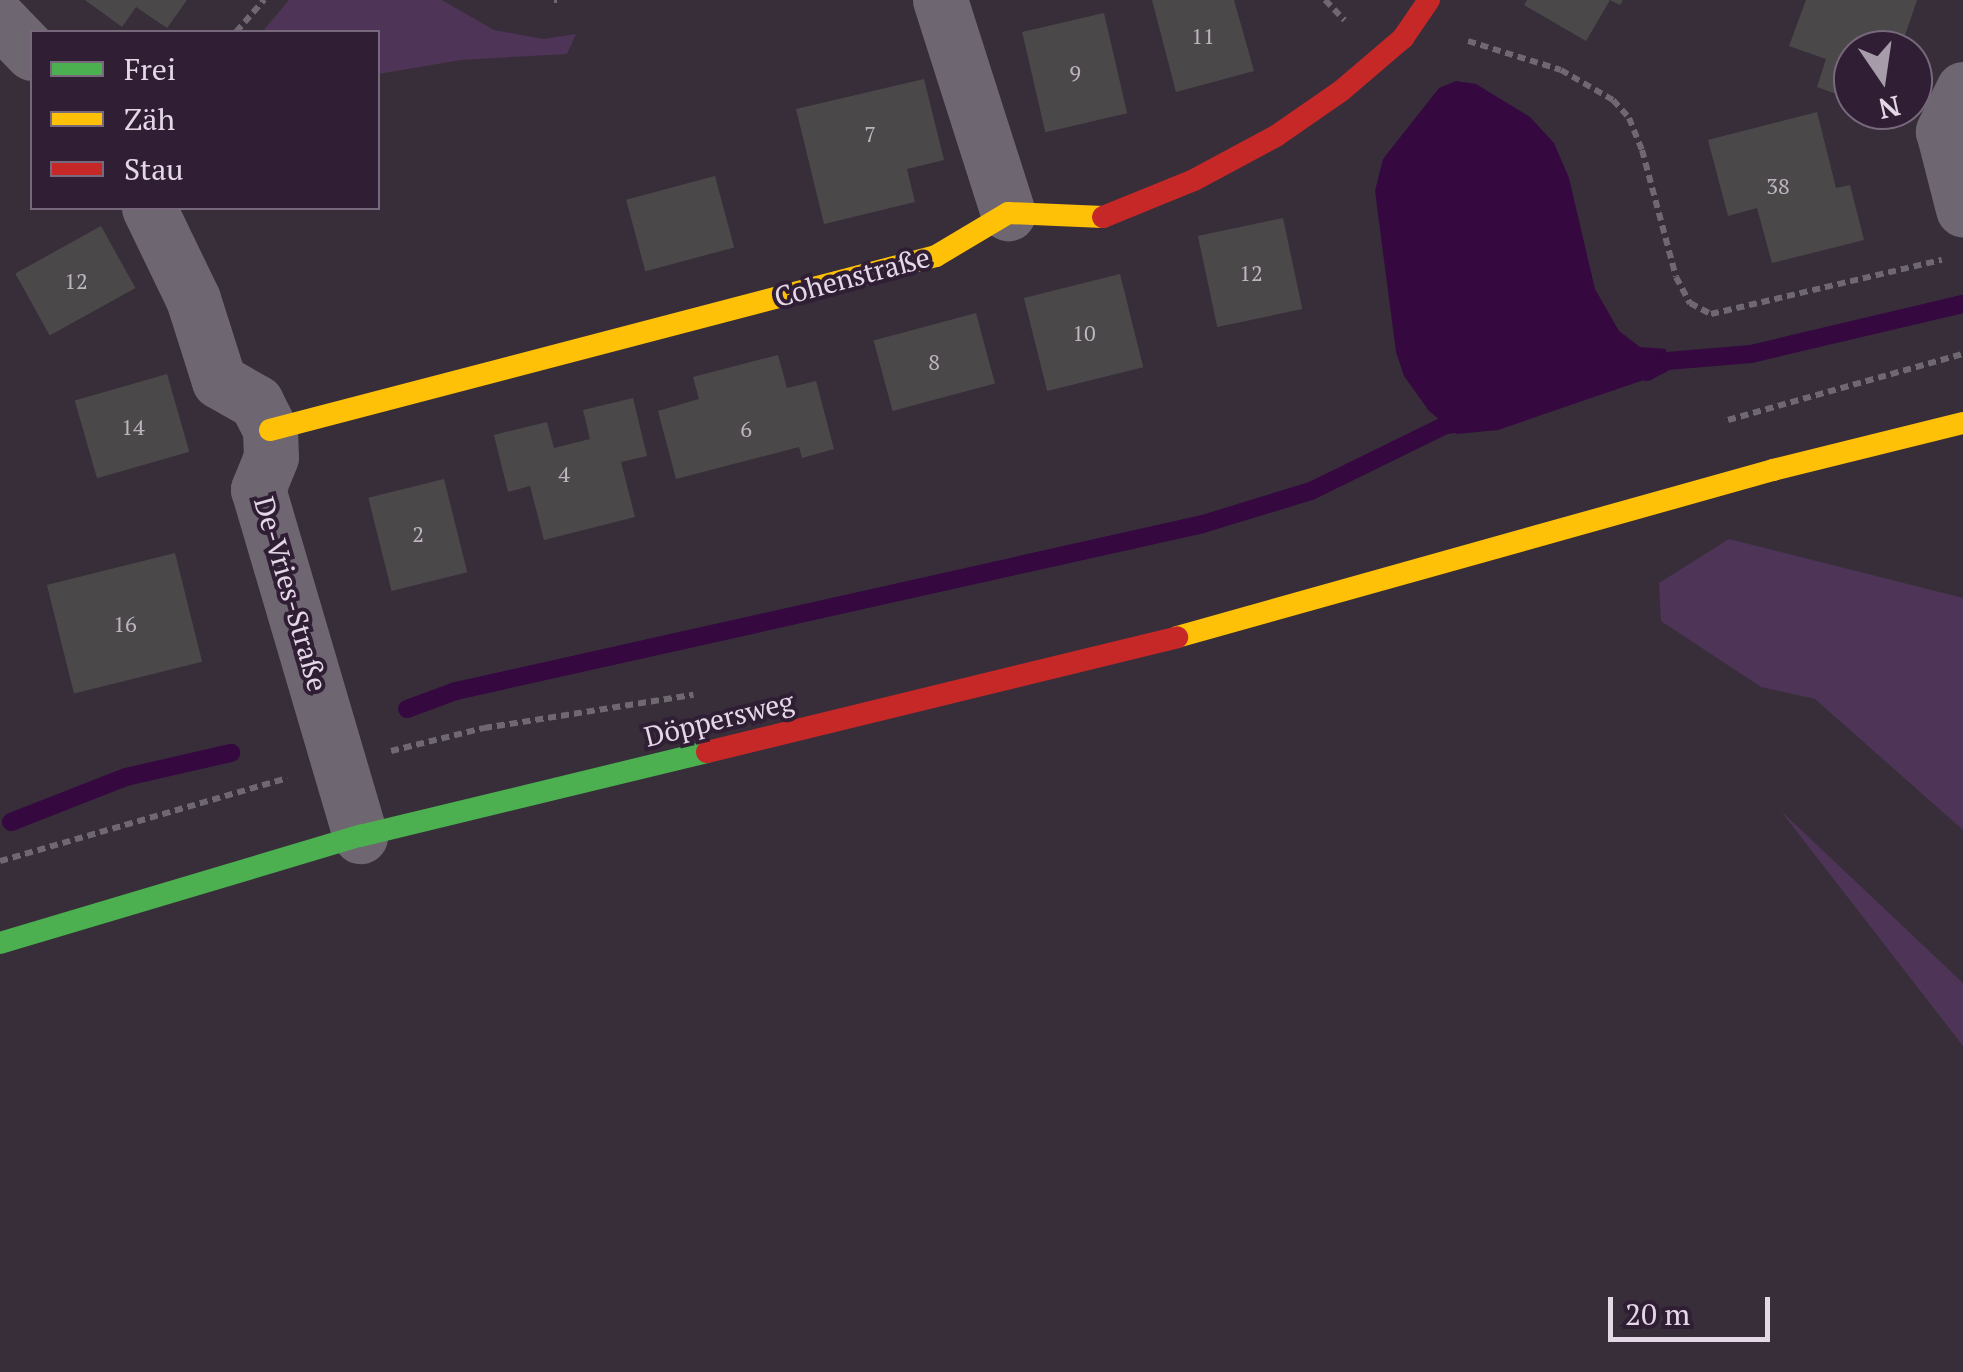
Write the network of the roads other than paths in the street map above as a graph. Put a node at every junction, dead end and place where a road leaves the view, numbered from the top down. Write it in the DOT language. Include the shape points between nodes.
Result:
graph roads {
  1 [pos="940,0"];
  2 [pos="1423,7"];
  3 [pos="0,20"];
  4 [pos="30,51"];
  5 [pos="1963,89"];
  6 [pos="150,210"];
  7 [pos="1008,214"];
  8 [pos="1955,234"];
  9 [pos="1963,424"];
  10 [pos="270,430"];
  11 [pos="360,836"];
  12 [pos="0,943"];
  1 -- 7 [label="street"];
  2 -- 7 [label="street" via="1403,38 1340,91 1276,136 1194,180 1100,218"];
  3 -- 4 [label="street"];
  5 -- 8 [label="street" via="1943,131"];
  6 -- 10 [label="street" via="193,299 220,381 256,402"];
  7 -- 10 [label="street, Cohenstraße" via="936,256"];
  9 -- 11 [label="street, Döppersweg" via="1773,470 1120,652"];
  10 -- 11 [label="street, De-Vries-Straße" via="271,457 258,489"];
  11 -- 12 [label="street, Döppersweg"];
}
